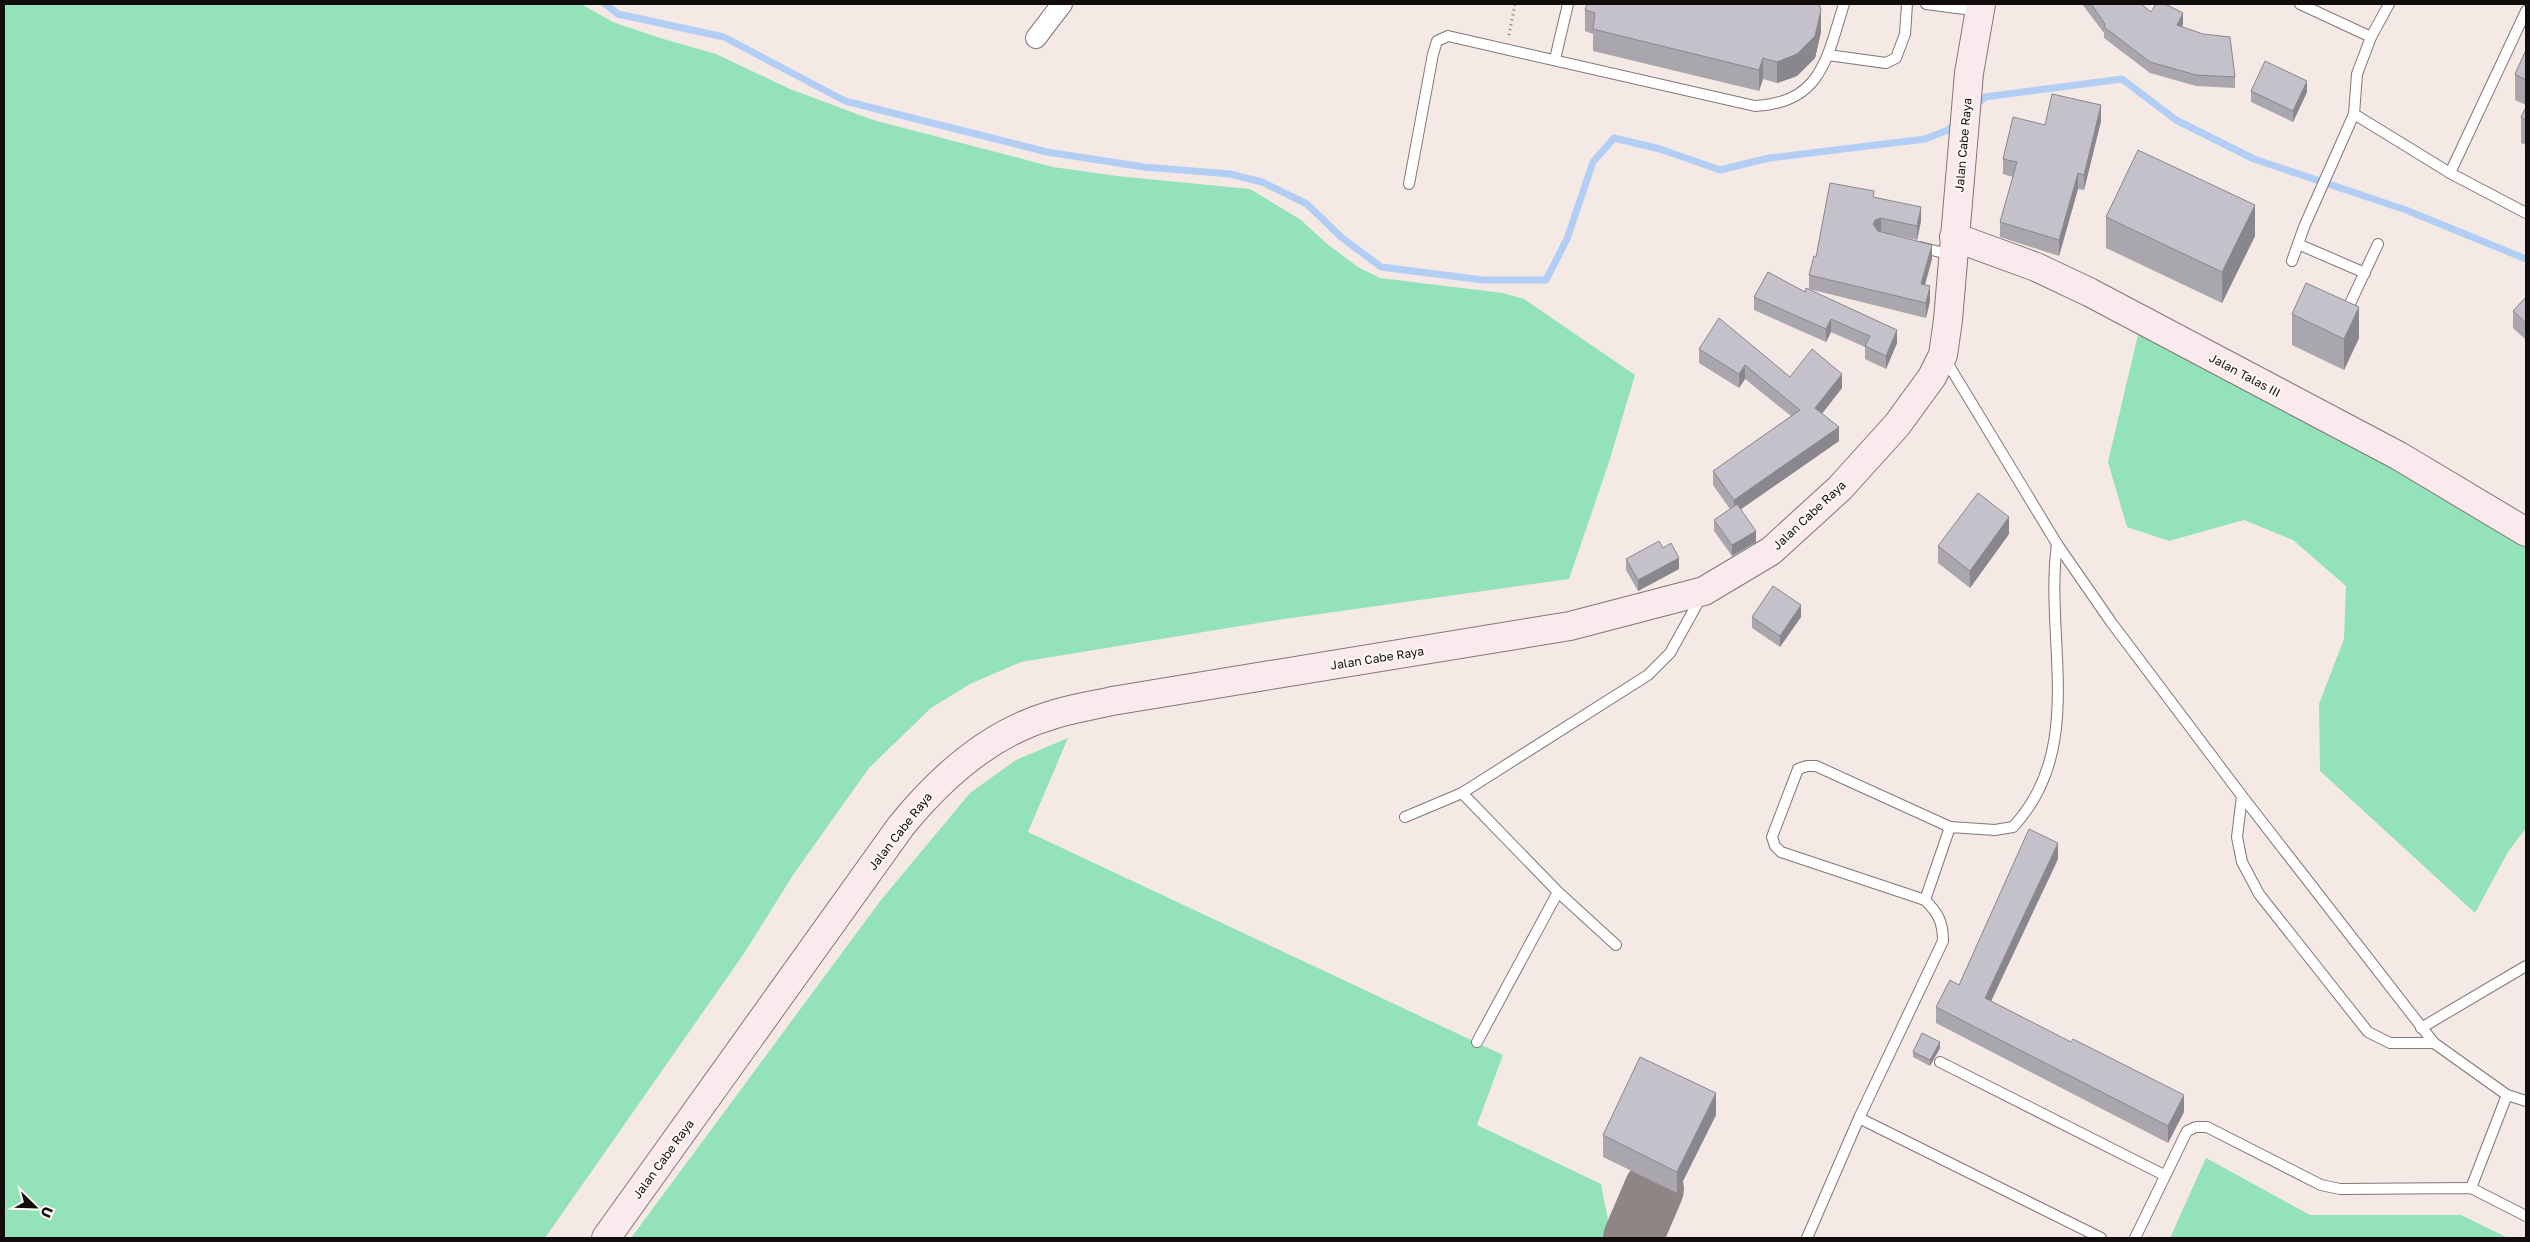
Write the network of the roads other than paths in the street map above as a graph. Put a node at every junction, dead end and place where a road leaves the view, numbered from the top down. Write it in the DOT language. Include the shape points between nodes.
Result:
graph roads {
  1 [pos="1062,4"];
  2 [pos="1568,4"];
  3 [pos="1844,4"];
  4 [pos="1907,4"];
  5 [pos="1926,4"];
  6 [pos="2300,4"];
  7 [pos="2388,4"];
  8 [pos="1980,7"];
  9 [pos="2526,11"];
  10 [pos="2371,37"];
  11 [pos="1036,38"];
  12 [pos="1828,55"];
  13 [pos="1555,59"];
  14 [pos="2354,114"];
  15 [pos="2450,173"];
  16 [pos="1409,184"];
  17 [pos="2526,213"];
  18 [pos="2298,244"];
  19 [pos="2378,244"];
  20 [pos="1906,245"];
  21 [pos="1953,246"];
  22 [pos="2292,261"];
  23 [pos="2365,272"];
  24 [pos="2347,310"];
  25 [pos="1943,355"];
  26 [pos="2526,532"];
  27 [pos="2057,544"];
  28 [pos="1704,591"];
  29 [pos="1462,793"];
  30 [pos="2242,796"];
  31 [pos="1405,817"];
  32 [pos="1950,827"];
  33 [pos="1558,892"];
  34 [pos="1925,900"];
  35 [pos="1616,945"];
  36 [pos="2526,966"];
  37 [pos="2422,1028"];
  38 [pos="1477,1042"];
  39 [pos="2434,1043"];
  40 [pos="1940,1062"];
  41 [pos="2508,1095"];
  42 [pos="2526,1102"];
  43 [pos="1859,1118"];
  44 [pos="2164,1175"];
  45 [pos="2471,1188"];
  46 [pos="2526,1216"];
  47 [pos="606,1238"];
  48 [pos="1806,1238"];
  49 [pos="2101,1238"];
  50 [pos="2135,1238"];
  1 -- 11 [label="street"];
  2 -- 13 [label="lane"];
  3 -- 12 [label="lane"];
  4 -- 12 [label="lane" via="1905,34 1896,58 1886,63"];
  5 -- 8 [label="lane"];
  6 -- 10 [label="lane"];
  7 -- 10 [label="lane"];
  8 -- 21 [label="main road, Jalan Cabe Raya" via="1969,73"];
  9 -- 15 [label="lane"];
  10 -- 14 [label="lane" via="2357,74"];
  12 -- 13 [label="lane" via="1815,80 1798,97 1776,105 1756,106"];
  13 -- 16 [label="lane" via="1448,36 1437,41"];
  14 -- 15 [label="lane"];
  14 -- 18 [label="lane"];
  15 -- 17 [label="lane"];
  18 -- 22 [label="lane"];
  18 -- 23 [label="lane"];
  19 -- 23 [label="lane"];
  20 -- 21 [label="lane"];
  21 -- 25 [label="main road, Jalan Cabe Raya"];
  21 -- 26 [label="main road, Jalan Talas III" via="2036,267 2090,292 2400,456"];
  23 -- 24 [label="lane"];
  25 -- 27 [label="lane"];
  25 -- 28 [label="main road, Jalan Cabe Raya" via="1932,377 1897,424 1840,488 1771,551"];
  27 -- 30 [label="lane" via="2111,622"];
  27 -- 32 [label="lane" via="2052,575 2060,687 2056,730 2045,773 2035,799 2013,827 1995,830"];
  28 -- 29 [label="lane" via="1670,653 1648,675"];
  28 -- 47 [label="main road, Jalan Cabe Raya" via="1570,626 1112,702 1048,716 996,739 953,769 901,826"];
  29 -- 31 [label="lane"];
  29 -- 33 [label="lane"];
  30 -- 37 [label="lane"];
  30 -- 39 [label="lane" via="2237,837 2242,862 2265,902 2368,1032 2390,1043"];
  32 -- 34 [label="lane"];
  32 -- 34 [label="lane" via="1816,766 1807,766 1798,769 1772,837 1781,852"];
  33 -- 35 [label="lane"];
  33 -- 38 [label="lane"];
  34 -- 43 [label="lane" via="1939,914 1943,941"];
  36 -- 37 [label="lane"];
  37 -- 39 [label="lane"];
  39 -- 41 [label="lane"];
  40 -- 44 [label="lane"];
  41 -- 42 [label="lane"];
  41 -- 45 [label="lane"];
  43 -- 48 [label="lane"];
  43 -- 49 [label="lane"];
  44 -- 45 [label="lane" via="2187,1131 2207,1127 2321,1185 2340,1189"];
  44 -- 50 [label="lane"];
  45 -- 46 [label="lane"];
}
